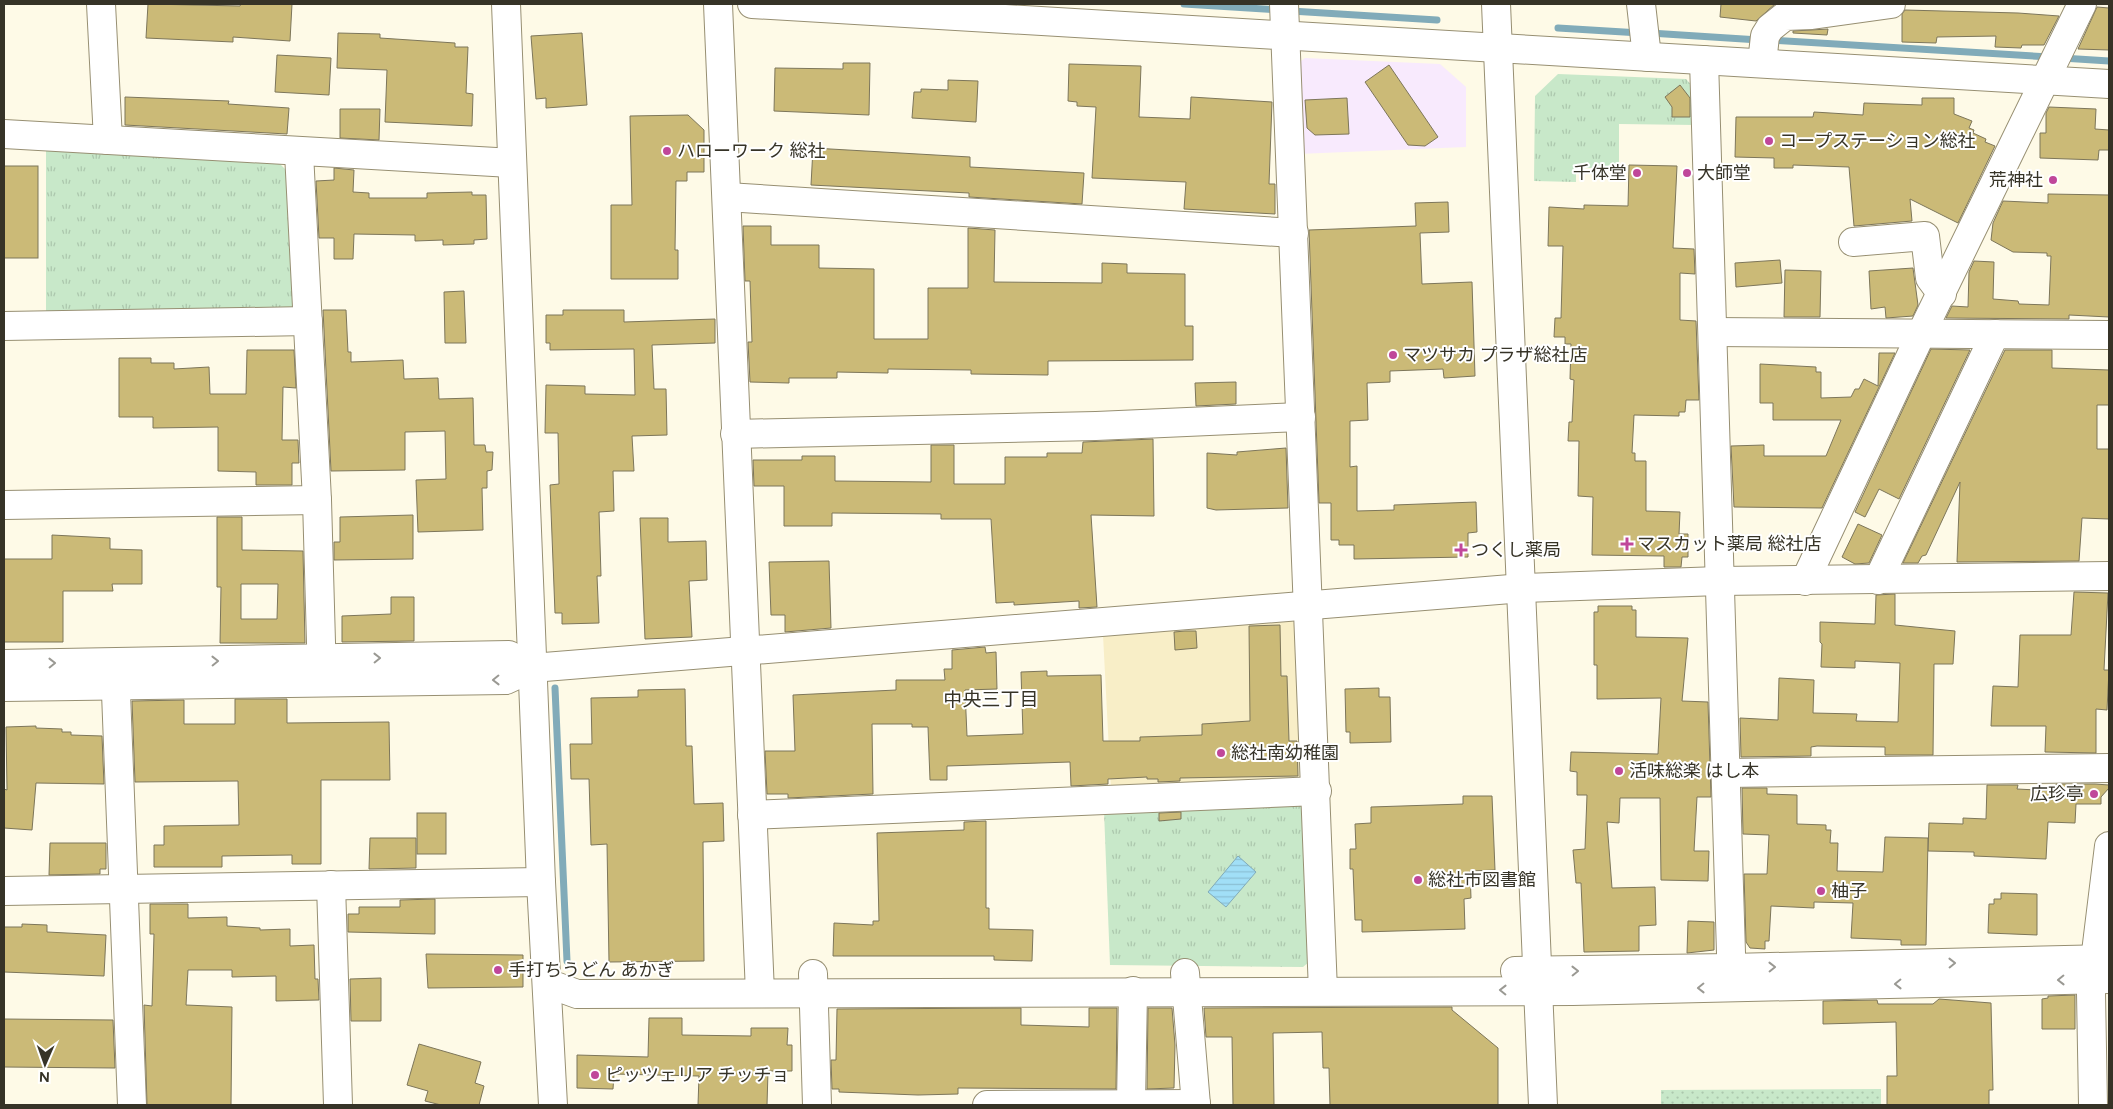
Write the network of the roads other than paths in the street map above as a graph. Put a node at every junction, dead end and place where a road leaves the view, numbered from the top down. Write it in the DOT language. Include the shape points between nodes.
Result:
graph roads {
  1 [pos="101,4"];
  2 [pos="506,4"];
  3 [pos="718,4"];
  4 [pos="752,4"];
  5 [pos="1496,4"];
  6 [pos="1891,4"];
  7 [pos="2082,4"];
  8 [pos="1285,15"];
  9 [pos="1645,31"];
  10 [pos="1499,48"];
  11 [pos="1764,48"];
  12 [pos="1704,60"];
  13 [pos="2052,65"];
  14 [pos="2109,84"];
  15 [pos="4,134"];
  16 [pos="108,140"];
  17 [pos="299,152"];
  18 [pos="512,163"];
  19 [pos="727,197"];
  20 [pos="1294,233"];
  21 [pos="1853,242"];
  22 [pos="1942,294"];
  23 [pos="308,321"];
  24 [pos="4,326"];
  25 [pos="1713,332"];
  26 [pos="1921,334"];
  27 [pos="1995,334"];
  28 [pos="2109,335"];
  29 [pos="1301,417"];
  30 [pos="735,434"];
  31 [pos="317,500"];
  32 [pos="4,505"];
  33 [pos="2109,576"];
  34 [pos="1804,580"];
  35 [pos="1878,580"];
  36 [pos="1719,581"];
  37 [pos="1523,588"];
  38 [pos="1309,605"];
  39 [pos="744,651"];
  40 [pos="4,664"];
  41 [pos="532,668"];
  42 [pos="321,672"];
  43 [pos="114,675"];
  44 [pos="4,687"];
  45 [pos="2109,768"];
  46 [pos="1726,773"];
  47 [pos="1317,791"];
  48 [pos="752,815"];
  49 [pos="2109,846"];
  50 [pos="541,882"];
  51 [pos="331,885"];
  52 [pos="123,888"];
  53 [pos="4,891"];
  54 [pos="2101,969"];
  55 [pos="1732,978"];
  56 [pos="1538,981"];
  57 [pos="1185,982"];
  58 [pos="1323,982"];
  59 [pos="547,983"];
  60 [pos="813,983"];
  61 [pos="759,984"];
  62 [pos="1133,991"];
  63 [pos="1131,1104"];
  64 [pos="132,1105"];
  65 [pos="338,1105"];
  66 [pos="553,1105"];
  67 [pos="817,1105"];
  68 [pos="987,1105"];
  69 [pos="1196,1105"];
  70 [pos="1543,1105"];
  71 [pos="2093,1105"];
  1 -- 16 [label="street"];
  2 -- 18 [label="street"];
  3 -- 19 [label="street"];
  4 -- 8 [label="street"];
  5 -- 10 [label="street"];
  6 -- 11 [label="street" via="1785,16 1770,28"];
  7 -- 13 [label="street"];
  8 -- 10 [label="street"];
  8 -- 20 [label="street"];
  9 -- 10 [label="street"];
  9 -- 12 [label="street"];
  10 -- 37 [label="street"];
  11 -- 12 [label="street"];
  11 -- 13 [label="street"];
  12 -- 25 [label="street"];
  13 -- 14 [label="street"];
  13 -- 22 [label="street"];
  15 -- 16 [label="street"];
  16 -- 17 [label="street"];
  17 -- 18 [label="street"];
  17 -- 23 [label="street"];
  18 -- 41 [label="street"];
  19 -- 20 [label="street"];
  19 -- 30 [label="street"];
  20 -- 29 [label="street"];
  21 -- 22 [label="street" via="1925,236 1930,278"];
  22 -- 26 [label="street"];
  23 -- 24 [label="street"];
  23 -- 31 [label="street"];
  25 -- 26 [label="street"];
  25 -- 36 [label="street"];
  26 -- 27 [label="street"];
  26 -- 34 [label="street"];
  27 -- 28 [label="street"];
  27 -- 35 [label="street"];
  29 -- 30 [label="street" via="1096,426"];
  29 -- 38 [label="street"];
  30 -- 39 [label="street"];
  31 -- 32 [label="street"];
  31 -- 42 [label="street"];
  33 -- 35 [label="street"];
  34 -- 35 [label="street"];
  34 -- 36 [label="street"];
  36 -- 37 [label="street"];
  36 -- 46 [label="street"];
  37 -- 38 [label="street"];
  37 -- 56 [label="street"];
  38 -- 39 [label="street"];
  38 -- 47 [label="street"];
  39 -- 41 [label="street"];
  39 -- 48 [label="street"];
  40 -- 43 [label="street, one-way"];
  41 -- 42 [label="street" via="509,655"];
  41 -- 50 [label="street"];
  42 -- 43 [label="street"];
  43 -- 44 [label="street"];
  43 -- 52 [label="street"];
  45 -- 46 [label="street"];
  46 -- 55 [label="street"];
  47 -- 48 [label="street"];
  47 -- 58 [label="street"];
  48 -- 61 [label="street"];
  49 -- 54 [label="street"];
  50 -- 51 [label="street"];
  50 -- 59 [label="street"];
  51 -- 52 [label="street"];
  51 -- 65 [label="street"];
  52 -- 53 [label="street"];
  52 -- 64 [label="street"];
  54 -- 55 [label="street"];
  54 -- 71 [label="street" via="2091,993"];
  55 -- 56 [label="street"];
  56 -- 58 [label="street"];
  56 -- 70 [label="street"];
  57 -- 58 [label="street"];
  57 -- 60 [label="street"];
  57 -- 62 [label="street"];
  57 -- 69 [label="street"];
  59 -- 61 [label="street" via="577,994"];
  59 -- 66 [label="street"];
  60 -- 61 [label="street"];
  60 -- 62 [label="street"];
  60 -- 67 [label="street"];
  62 -- 63 [label="street"];
  63 -- 68 [label="street"];
  63 -- 69 [label="street"];
}
